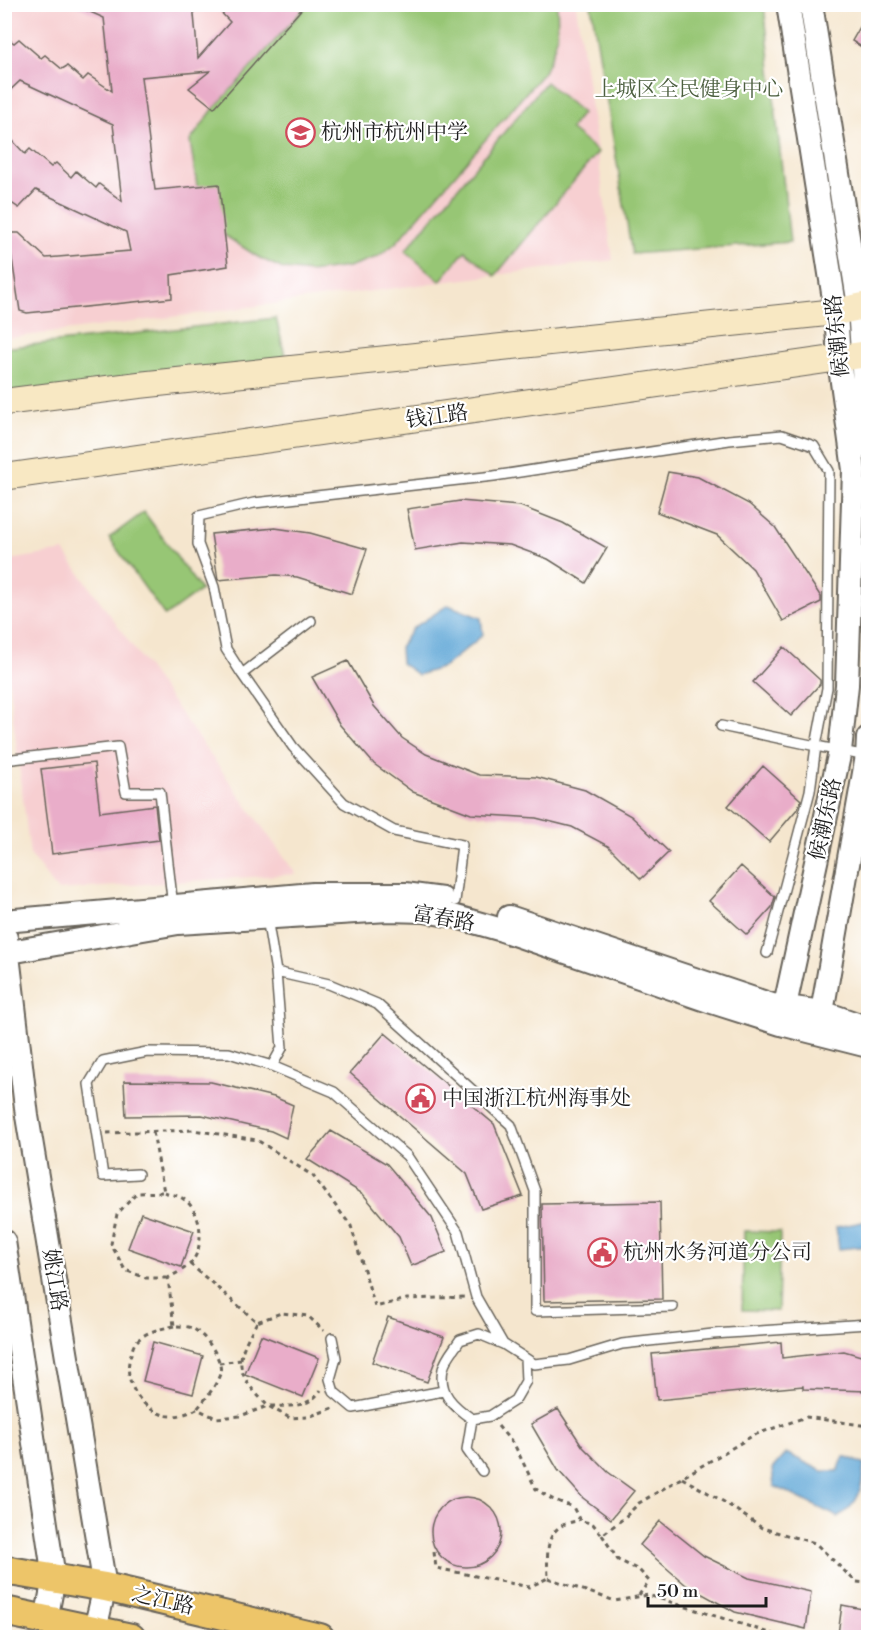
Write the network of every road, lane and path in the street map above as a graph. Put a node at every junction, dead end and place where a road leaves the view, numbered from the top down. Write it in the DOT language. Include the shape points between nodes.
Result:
graph roads {
  1 [pos="788,4"];
  2 [pos="811,4"];
  3 [pos="855,308"];
  4 [pos="857,356"];
  5 [pos="4,402"];
  6 [pos="868,447"];
  7 [pos="4,477"];
  8 [pos="310,621"];
  9 [pos="242,674"];
  10 [pos="721,726"];
  11 [pos="816,746"];
  12 [pos="868,747"];
  13 [pos="840,751"];
  14 [pos="4,760"];
  15 [pos="454,901"];
  16 [pos="172,907"];
  17 [pos="265,907"];
  18 [pos="4,921"];
  19 [pos="4,929"];
  20 [pos="6,953"];
  21 [pos="767,953"];
  22 [pos="276,972"];
  23 [pos="783,1015"];
  24 [pos="818,1022"];
  25 [pos="868,1028"];
  26 [pos="868,1046"];
  27 [pos="272,1066"];
  28 [pos="153,1132"];
  29 [pos="97,1134"];
  30 [pos="138,1174"];
  31 [pos="164,1192"];
  32 [pos="5,1246"];
  33 [pos="190,1264"];
  34 [pos="168,1278"];
  35 [pos="476,1297"];
  36 [pos="674,1307"];
  37 [pos="257,1322"];
  38 [pos="868,1324"];
  39 [pos="174,1326"];
  40 [pos="332,1338"];
  41 [pos="503,1344"];
  42 [pos="525,1358"];
  43 [pos="241,1360"];
  44 [pos="219,1363"];
  45 [pos="330,1379"];
  46 [pos="443,1391"];
  47 [pos="347,1403"];
  48 [pos="268,1406"];
  49 [pos="196,1409"];
  50 [pos="490,1416"];
  51 [pos="472,1419"];
  52 [pos="868,1426"];
  53 [pos="482,1471"];
  54 [pos="682,1478"];
  55 [pos="580,1521"];
  56 [pos="602,1535"];
  57 [pos="434,1552"];
  58 [pos="4,1570"];
  59 [pos="54,1578"];
  60 [pos="548,1578"];
  61 [pos="868,1582"];
  62 [pos="105,1587"];
  63 [pos="638,1596"];
  64 [pos="4,1611"];
  65 [pos="46,1620"];
  66 [pos="95,1629"];
  67 [pos="131,1638"];
  68 [pos="320,1638"];
  69 [pos="786,1638"];
  1 -- 3 [label="street, 候潮东路"];
  2 -- 3 [label="street, 候潮东路"];
  3 -- 4 [label="street, 候潮东路"];
  3 -- 5 [label="main road"];
  4 -- 6 [label="street, 候潮东路"];
  4 -- 7 [label="main road, 钱江路"];
  4 -- 13 [label="street, 候潮东路" via="847,685"];
  8 -- 9 [label="lane"];
  9 -- 11 [label="lane" via="226,649 214,587 198,544 199,516 254,503 494,476 782,435 814,446 829,471 827,688"];
  9 -- 15 [label="lane" via="293,747 344,803 394,831 462,845"];
  10 -- 11 [label="lane"];
  11 -- 13 [label="lane"];
  11 -- 21 [label="lane" via="810,791"];
  12 -- 13 [label="lane"];
  12 -- 24 [label="street, 候潮东路"];
  13 -- 23 [label="street, 候潮东路"];
  14 -- 16 [label="lane" via="118,747 126,792 160,792"];
  15 -- 17 [label="street, 富春路" via="405,894 313,894"];
  15 -- 23 [label="street, 富春路" via="544,927 772,1005"];
  16 -- 17 [label="street, 富春路"];
  16 -- 18 [label="street, 富春路"];
  17 -- 20 [label="street, 富春路"];
  17 -- 22 [label="lane"];
  17 -- 23 [label="street, 富春路" via="424,911 453,916"];
  19 -- 20 [label="street, 姚江路"];
  20 -- 62 [label="street, 姚江路" via="27,1116"];
  22 -- 27 [label="lane" via="282,1048"];
  22 -- 36 [label="lane" via="329,984 377,1004 511,1125 535,1191 535,1311"];
  23 -- 24 [label="street, 富春路"];
  24 -- 25 [label="street, 富春路"];
  24 -- 26 [label="street, 富春路"];
  27 -- 29 [label="lane" via="229,1053 147,1052 103,1061 89,1084"];
  27 -- 35 [label="lane" via="334,1092 407,1156 458,1232"];
  28 -- 29 [label="path"];
  28 -- 31 [label="path"];
  28 -- 35 [label="path" via="193,1130 258,1140 313,1176 351,1226 375,1307 407,1299"];
  29 -- 30 [label="lane" via="103,1176"];
  31 -- 33 [label="path" via="182,1198 196,1212 201,1228 199,1246"];
  31 -- 34 [label="path" via="137,1193 117,1214 111,1244 125,1270 146,1278"];
  32 -- 59 [label="street, 姚江路"];
  33 -- 34 [label="path"];
  33 -- 37 [label="path"];
  34 -- 39 [label="path"];
  35 -- 41 [label="lane"];
  37 -- 40 [label="path" via="281,1313 308,1316"];
  37 -- 43 [label="path" via="245,1341"];
  38 -- 42 [label="lane" via="622,1344 569,1360 534,1364"];
  39 -- 44 [label="path" via="193,1328 207,1341"];
  39 -- 49 [label="path" via="152,1330 135,1342 127,1364 132,1386 145,1405 162,1415 183,1415"];
  40 -- 45 [label="lane" via="336,1358"];
  41 -- 42 [label="lane"];
  41 -- 46 [label="lane" via="479,1334 460,1340 443,1367"];
  42 -- 50 [label="lane" via="526,1381 515,1400"];
  43 -- 44 [label="path"];
  43 -- 48 [label="path" via="239,1366 250,1388"];
  44 -- 49 [label="path" via="221,1371 212,1391"];
  45 -- 47 [label="lane" via="334,1392"];
  45 -- 48 [label="path" via="317,1396 301,1406"];
  46 -- 47 [label="lane" via="353,1408"];
  46 -- 51 [label="lane" via="456,1408"];
  47 -- 48 [label="path" via="308,1417 291,1418"];
  48 -- 49 [label="path" via="240,1416 216,1418"];
  50 -- 51 [label="lane"];
  50 -- 55 [label="path" via="515,1446 536,1490 573,1507"];
  51 -- 53 [label="lane" via="467,1450"];
  52 -- 54 [label="path" via="806,1417 754,1435"];
  54 -- 56 [label="path" via="639,1503"];
  54 -- 61 [label="path" via="762,1528 815,1543 856,1582"];
  55 -- 56 [label="path" via="592,1523"];
  55 -- 60 [label="path" via="569,1522 551,1534"];
  56 -- 63 [label="path" via="618,1560 639,1570 649,1581"];
  57 -- 60 [label="path" via="436,1568 529,1587"];
  58 -- 59 [label="main road, 之江路"];
  59 -- 62 [label="main road, 之江路"];
  59 -- 65 [label="street, 姚江路"];
  60 -- 63 [label="path" via="615,1601"];
  62 -- 66 [label="street, 姚江路"];
  62 -- 68 [label="main road, 之江路"];
  63 -- 69 [label="path" via="648,1595"];
  64 -- 65 [label="main road, 之江路"];
  65 -- 66 [label="main road, 之江路"];
  66 -- 67 [label="main road, 之江路"];
}
